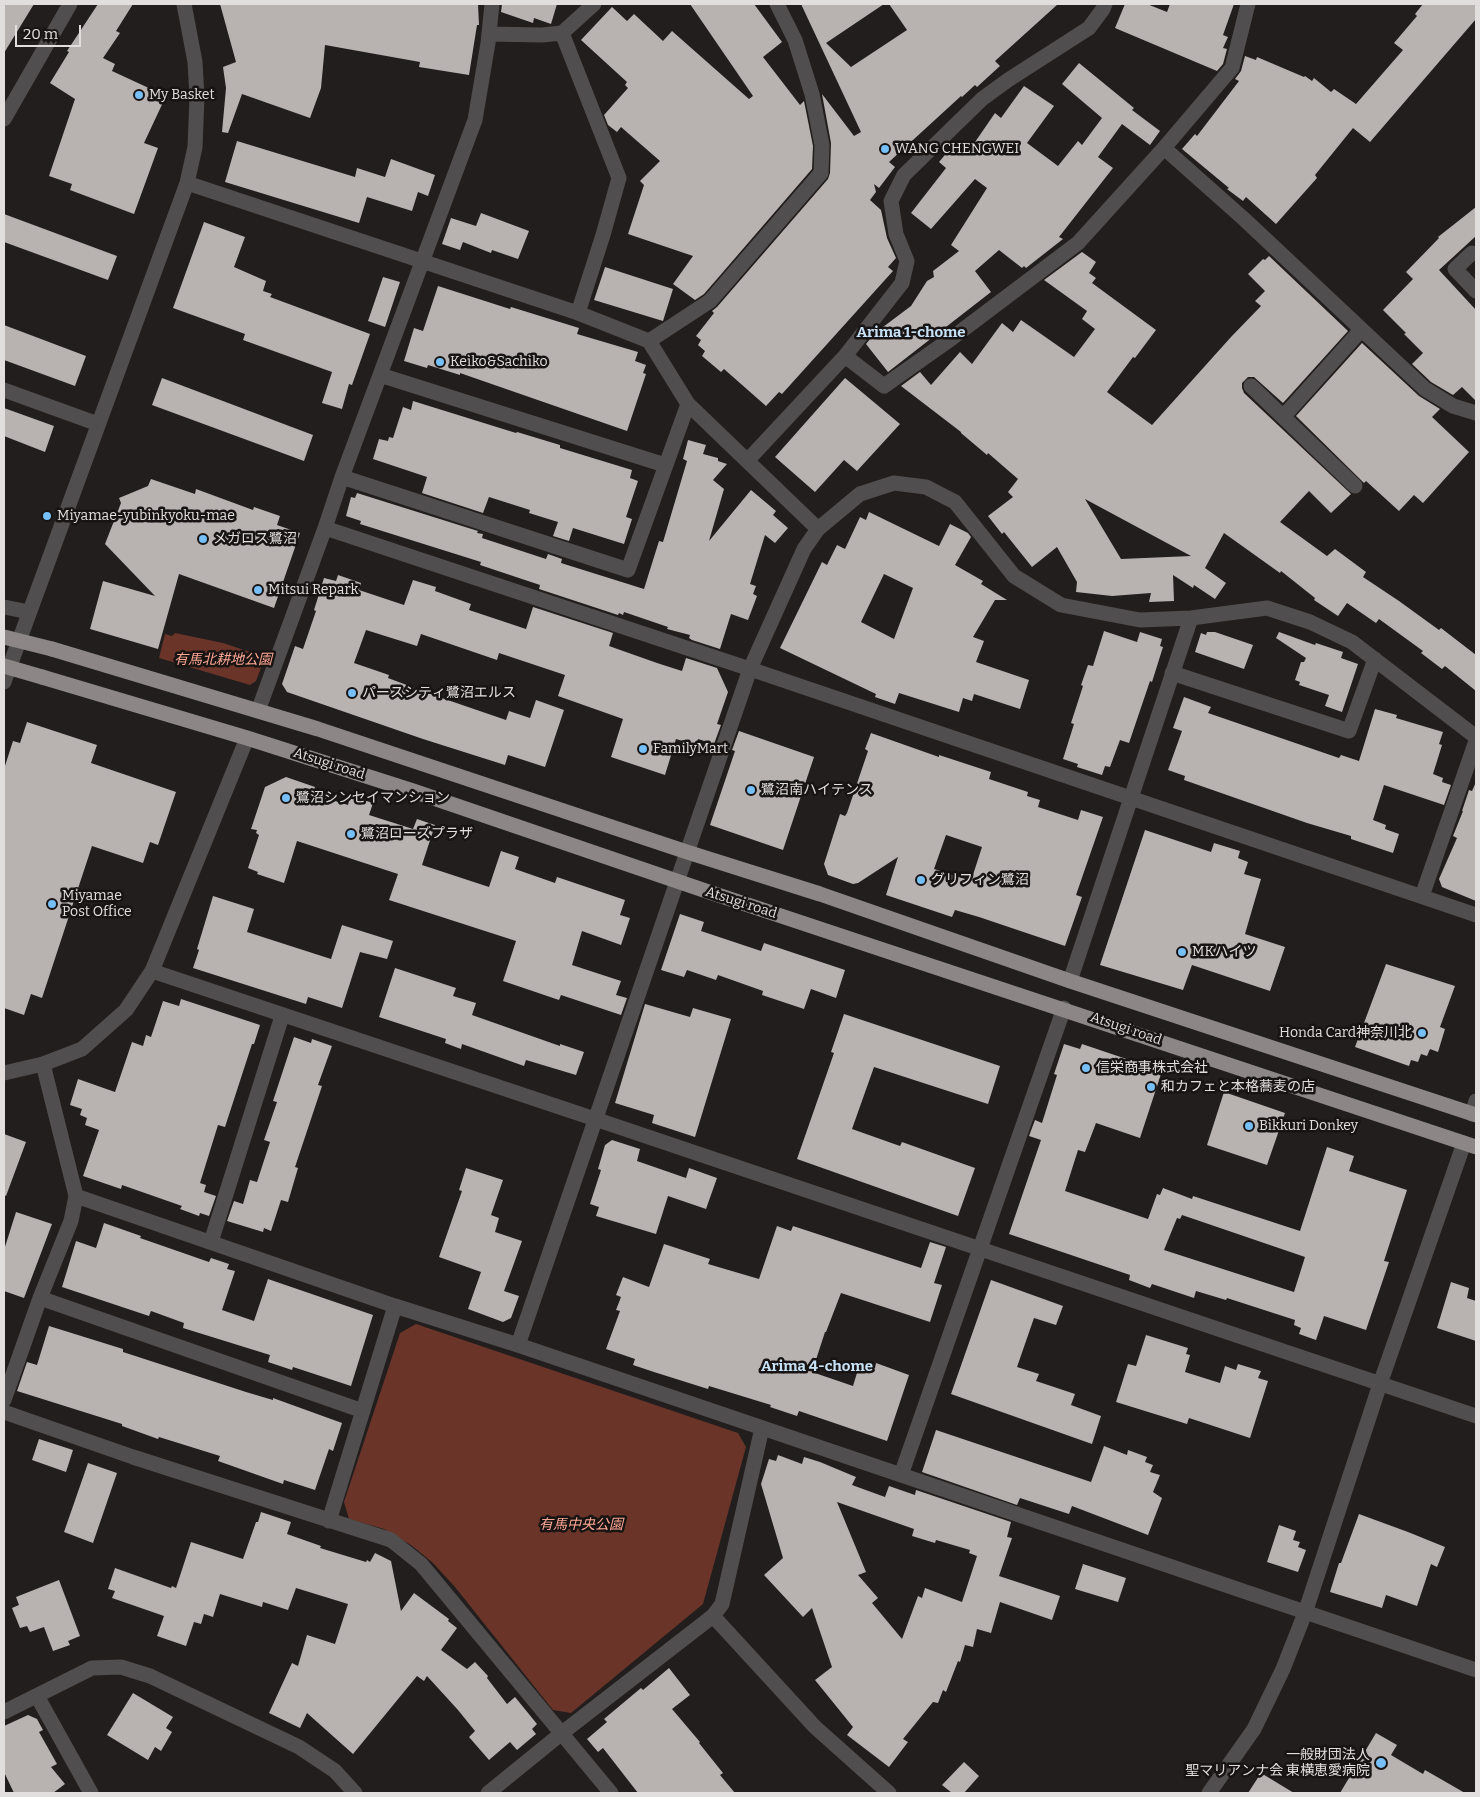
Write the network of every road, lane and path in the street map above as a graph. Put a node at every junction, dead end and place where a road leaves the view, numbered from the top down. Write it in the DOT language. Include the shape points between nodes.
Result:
graph roads {
  1 [pos="70,4"];
  2 [pos="184,4"];
  3 [pos="492,4"];
  4 [pos="594,4"];
  5 [pos="777,4"];
  6 [pos="1105,4"];
  7 [pos="1248,4"];
  8 [pos="562,33"];
  9 [pos="489,34"];
  10 [pos="4,119"];
  11 [pos="1164,148"];
  12 [pos="187,183"];
  13 [pos="1472,254"];
  14 [pos="422,261"];
  15 [pos="1476,291"];
  16 [pos="578,313"];
  17 [pos="1361,330"];
  18 [pos="649,341"];
  19 [pos="845,356"];
  20 [pos="380,375"];
  21 [pos="1252,386"];
  22 [pos="4,390"];
  23 [pos="688,404"];
  24 [pos="1476,413"];
  25 [pos="1283,417"];
  26 [pos="98,424"];
  27 [pos="747,461"];
  28 [pos="665,465"];
  29 [pos="342,476"];
  30 [pos="1355,486"];
  31 [pos="325,528"];
  32 [pos="818,529"];
  33 [pos="4,607"];
  34 [pos="29,612"];
  35 [pos="1191,618"];
  36 [pos="4,637"];
  37 [pos="1375,659"];
  38 [pos="4,666"];
  39 [pos="750,669"];
  40 [pos="1172,673"];
  41 [pos="4,682"];
  42 [pos="258,711"];
  43 [pos="247,738"];
  44 [pos="1476,739"];
  45 [pos="1130,799"];
  46 [pos="687,852"];
  47 [pos="676,881"];
  48 [pos="1422,896"];
  49 [pos="1476,915"];
  50 [pos="152,971"];
  51 [pos="1070,981"];
  52 [pos="1064,1008"];
  53 [pos="282,1016"];
  54 [pos="43,1064"];
  55 [pos="4,1073"];
  56 [pos="1475,1110"];
  57 [pos="595,1119"];
  58 [pos="1470,1145"];
  59 [pos="76,1196"];
  60 [pos="211,1242"];
  61 [pos="980,1249"];
  62 [pos="40,1298"];
  63 [pos="395,1306"];
  64 [pos="518,1345"];
  65 [pos="1380,1384"];
  66 [pos="4,1400"];
  67 [pos="4,1412"];
  68 [pos="363,1412"];
  69 [pos="1476,1416"];
  70 [pos="762,1428"];
  71 [pos="901,1475"];
  72 [pos="329,1521"];
  73 [pos="1305,1613"];
  74 [pos="713,1616"];
  75 [pos="1476,1670"];
  76 [pos="36,1696"];
  77 [pos="4,1712"];
  78 [pos="562,1733"];
  79 [pos="91,1793"];
  80 [pos="355,1793"];
  81 [pos="488,1793"];
  82 [pos="611,1793"];
  83 [pos="889,1793"];
  84 [pos="1209,1793"];
  1 -- 10 [label="street"];
  2 -- 12 [label="street" via="195,62 196,97 195,147"];
  3 -- 9 [label="street"];
  4 -- 8 [label="street"];
  5 -- 18 [label="street" via="794,40 812,94 822,144 821,173 710,301"];
  6 -- 19 [label="street" via="1089,28 982,99 904,175 891,201 896,234 907,261 902,283"];
  7 -- 11 [label="street" via="1232,68"];
  8 -- 9 [label="street"];
  8 -- 16 [label="street" via="619,178"];
  9 -- 14 [label="street" via="475,120"];
  11 -- 17 [label="street"];
  11 -- 19 [label="street" via="1078,243 884,386"];
  12 -- 14 [label="street"];
  12 -- 26 [label="street"];
  13 -- 15 [label="street" via="1455,268"];
  14 -- 16 [label="street"];
  14 -- 20 [label="street"];
  16 -- 18 [label="street"];
  17 -- 24 [label="street" via="1424,389 1452,406"];
  17 -- 25 [label="street"];
  18 -- 23 [label="street"];
  19 -- 27 [label="street"];
  20 -- 28 [label="street"];
  20 -- 29 [label="street"];
  21 -- 25 [label="street"];
  22 -- 26 [label="street"];
  23 -- 27 [label="street"];
  23 -- 28 [label="street"];
  25 -- 30 [label="street"];
  26 -- 34 [label="street"];
  27 -- 32 [label="street"];
  28 -- 29 [label="street" via="628,570"];
  29 -- 31 [label="street"];
  31 -- 39 [label="street"];
  31 -- 42 [label="street"];
  32 -- 35 [label="street" via="860,494 894,483 926,487 954,502 1014,576 1061,605 1140,620"];
  32 -- 39 [label="street" via="804,549"];
  33 -- 34 [label="street"];
  34 -- 41 [label="street"];
  35 -- 37 [label="street" via="1267,608 1310,622 1352,642"];
  35 -- 40 [label="street"];
  36 -- 42 [label="highway, Atsugi road, bridge"];
  37 -- 40 [label="street" via="1349,731"];
  37 -- 44 [label="street"];
  38 -- 43 [label="highway, Atsugi road, bridge"];
  39 -- 45 [label="street"];
  39 -- 46 [label="street"];
  40 -- 45 [label="street"];
  42 -- 46 [label="highway, Atsugi road"];
  43 -- 47 [label="highway, Atsugi road"];
  43 -- 50 [label="street"];
  44 -- 48 [label="street"];
  45 -- 48 [label="street"];
  45 -- 51 [label="street"];
  46 -- 47 [label="street"];
  46 -- 51 [label="highway, Atsugi road" via="820,894"];
  47 -- 52 [label="highway, Atsugi road"];
  47 -- 57 [label="street"];
  48 -- 49 [label="street"];
  50 -- 53 [label="street"];
  50 -- 54 [label="street" via="126,1010 82,1050"];
  51 -- 56 [label="highway, Atsugi road"];
  52 -- 58 [label="highway, Atsugi road"];
  52 -- 61 [label="street"];
  53 -- 57 [label="street"];
  53 -- 60 [label="street"];
  54 -- 55 [label="street"];
  54 -- 59 [label="street"];
  57 -- 61 [label="street"];
  57 -- 64 [label="street"];
  58 -- 65 [label="street"];
  59 -- 60 [label="street"];
  59 -- 62 [label="street" via="71,1221"];
  60 -- 63 [label="street"];
  61 -- 65 [label="street"];
  61 -- 71 [label="street"];
  62 -- 66 [label="street"];
  62 -- 68 [label="street"];
  63 -- 64 [label="street"];
  63 -- 68 [label="street"];
  64 -- 70 [label="street"];
  65 -- 69 [label="street"];
  65 -- 73 [label="street"];
  67 -- 72 [label="street"];
  68 -- 72 [label="street"];
  70 -- 71 [label="street"];
  70 -- 74 [label="street" via="722,1604"];
  71 -- 73 [label="street"];
  72 -- 78 [label="street" via="391,1540 421,1564"];
  73 -- 75 [label="street"];
  73 -- 84 [label="street" via="1254,1729"];
  74 -- 78 [label="street"];
  74 -- 83 [label="street" via="815,1727"];
  76 -- 77 [label="street"];
  76 -- 79 [label="street"];
  76 -- 80 [label="street" via="92,1668 121,1667 150,1676 299,1747 335,1771"];
  78 -- 81 [label="street"];
  78 -- 82 [label="street"];
}
